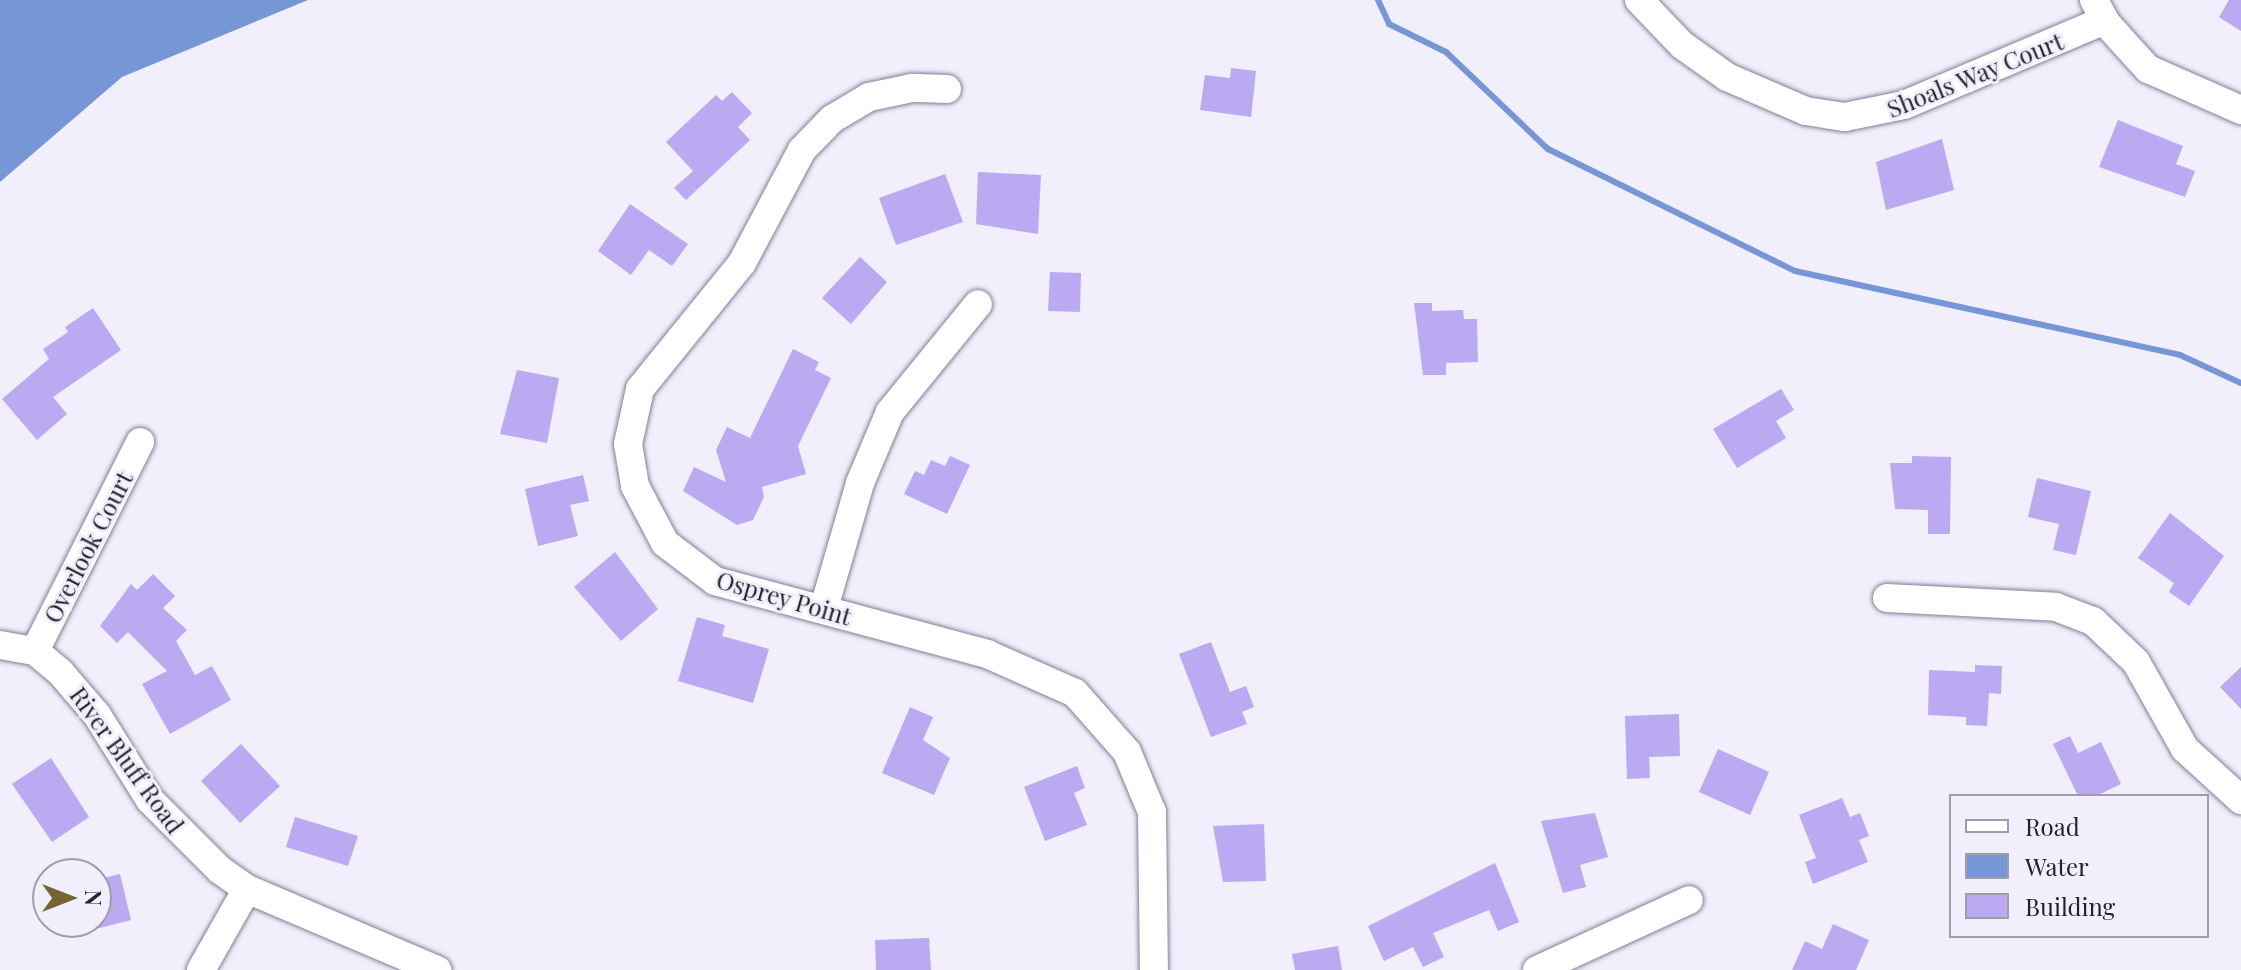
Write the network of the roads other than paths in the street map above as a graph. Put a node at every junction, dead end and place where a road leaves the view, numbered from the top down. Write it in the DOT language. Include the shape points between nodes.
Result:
graph roads {
  1 [pos="1639,0"];
  2 [pos="2100,10"];
  3 [pos="947,89"];
  4 [pos="2241,110"];
  5 [pos="978,304"];
  6 [pos="140,442"];
  7 [pos="1887,598"];
  8 [pos="824,608"];
  9 [pos="0,645"];
  10 [pos="35,651"];
  11 [pos="2241,800"];
  12 [pos="247,889"];
  13 [pos="1689,900"];
  14 [pos="201,970"];
  15 [pos="437,970"];
  16 [pos="1154,970"];
  17 [pos="1537,970"];
  1 -- 2 [label="street, Shoals Way Court" via="1682,45 1727,77 1806,111 1845,117 1904,105"];
  2 -- 4 [label="street" via="2148,69"];
  3 -- 8 [label="street, Osprey Point" via="886,92 849,107 816,133 742,263 649,373 633,407 628,444 635,486 665,543 715,581"];
  5 -- 8 [label="street" via="890,412 860,483"];
  6 -- 10 [label="street, Overlook Court"];
  7 -- 11 [label="street" via="2056,607 2093,621 2136,662 2185,749"];
  8 -- 16 [label="street, Osprey Point" via="1044,675 1075,693 1107,726 1136,768 1152,812"];
  9 -- 10 [label="street"];
  10 -- 12 [label="street, River Bluff Road" via="80,693 171,825"];
  12 -- 14 [label="street"];
  12 -- 15 [label="street, River Bluff Road"];
  13 -- 17 [label="street"];
}
